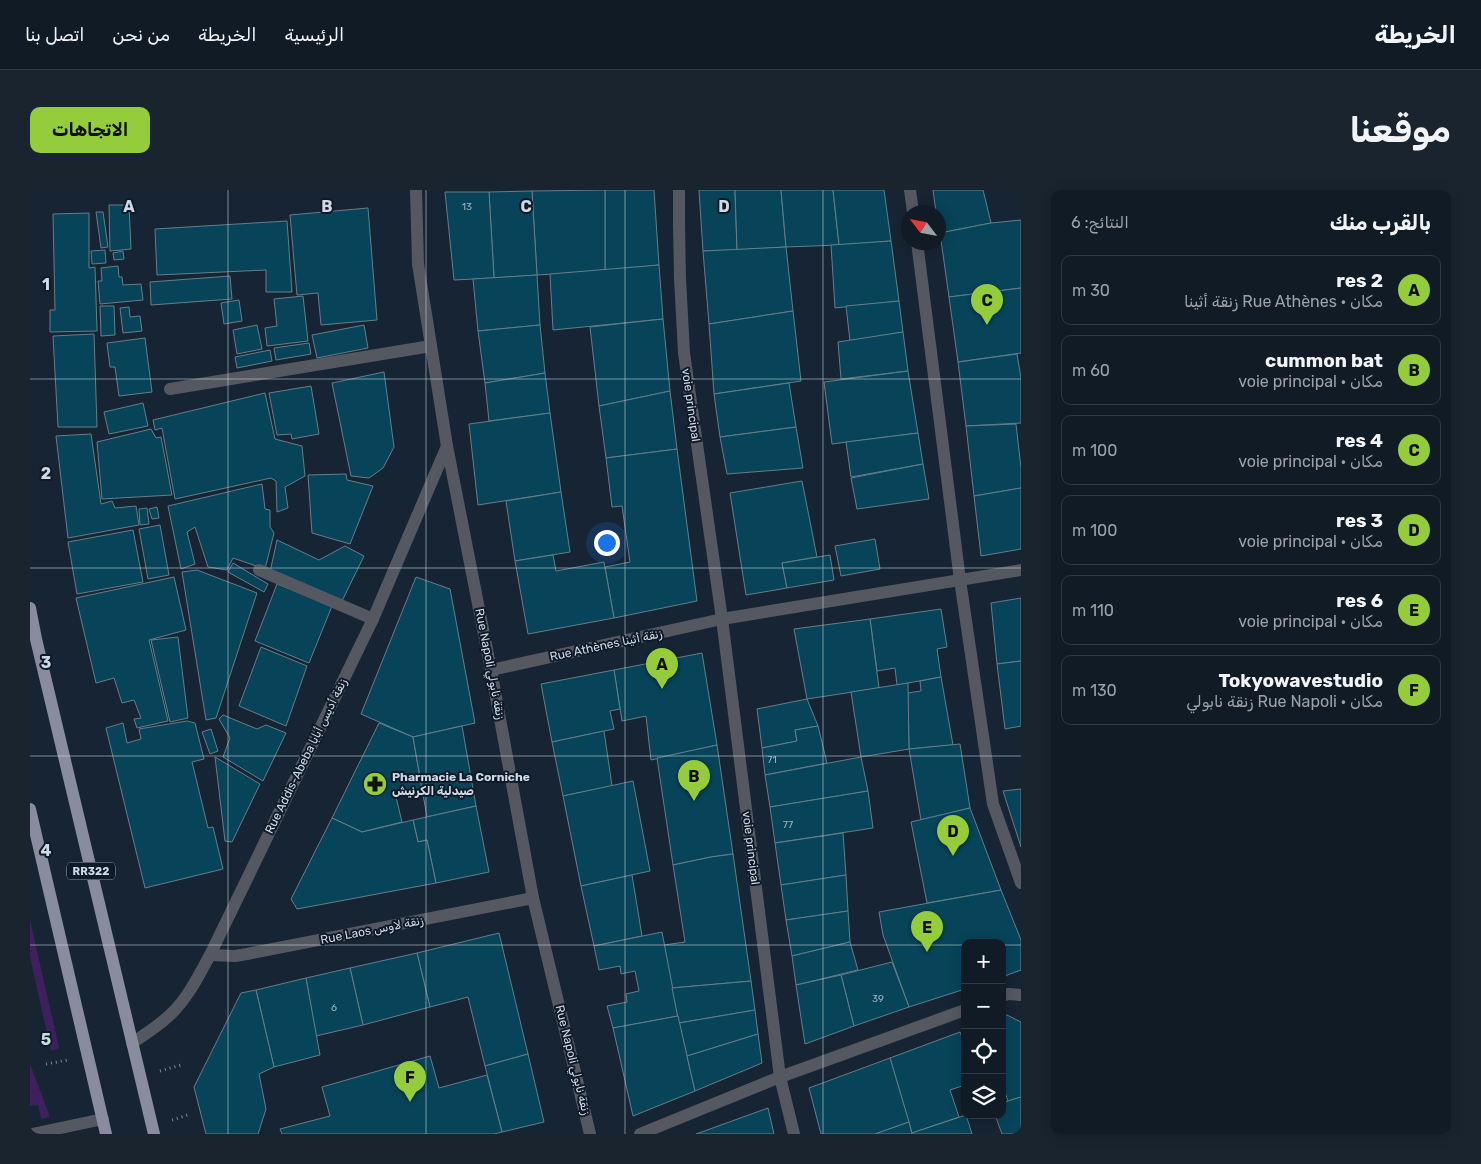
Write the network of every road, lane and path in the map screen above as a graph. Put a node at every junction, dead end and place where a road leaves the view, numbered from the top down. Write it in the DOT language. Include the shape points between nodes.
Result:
graph roads {
  1 [pos="416,190"];
  2 [pos="679,190"];
  3 [pos="910,190"];
  4 [pos="912,205"];
  5 [pos="918,250"];
  6 [pos="430,346"];
  7 [pos="170,389"];
  8 [pos="447,446"];
  9 [pos="258,570"];
  10 [pos="1021,570"];
  11 [pos="960,580"];
  12 [pos="30,608"];
  13 [pos="722,619"];
  14 [pos="372,620"];
  15 [pos="491,670"];
  16 [pos="30,809"];
  17 [pos="1021,883"];
  18 [pos="534,898"];
  19 [pos="210,955"];
  20 [pos="1006,995"];
  21 [pos="1021,995"];
  22 [pos="961,1011"];
  23 [pos="132,1044"];
  24 [pos="780,1077"];
  25 [pos="103,1119"];
  26 [pos="32,1134"];
  27 [pos="106,1134"];
  28 [pos="154,1134"];
  29 [pos="590,1134"];
  30 [pos="640,1134"];
  31 [pos="794,1134"];
  1 -- 6 [label="street, Rue Napoli زنقة نابولي" via="418,264"];
  2 -- 13 [label="street, voie principal" via="684,353"];
  3 -- 4 [label="street"];
  5 -- 11 [label="street"];
  6 -- 7 [label="street"];
  6 -- 8 [label="street, Rue Napoli زنقة نابولي"];
  8 -- 14 [label="street, Rue Addis-Abeba زنقة أديس أبابا"];
  8 -- 15 [label="street, Rue Napoli زنقة نابولي"];
  9 -- 14 [label="street"];
  10 -- 11 [label="street"];
  11 -- 13 [label="street"];
  11 -- 17 [label="street" via="993,804"];
  12 -- 23 [label="main road, RR322"];
  13 -- 15 [label="street, Rue Athènes زنقة أثينا"];
  13 -- 24 [label="street, voie principal"];
  14 -- 19 [label="street, Rue Addis-Abeba زنقة أديس أبابا"];
  15 -- 18 [label="street, Rue Napoli زنقة نابولي"];
  16 -- 25 [label="main road"];
  18 -- 19 [label="street, Rue Laos زنقة لاوس" via="247,954"];
  18 -- 29 [label="street, Rue Napoli زنقة نابولي"];
  19 -- 23 [label="street, Rue Addis-Abeba زنقة أديس أبابا" via="187,995 172,1013"];
  20 -- 21 [label="street"];
  22 -- 24 [label="street"];
  23 -- 28 [label="main road, RR322"];
  24 -- 30 [label="street"];
  24 -- 31 [label="street, voie principal"];
  25 -- 26 [label="street"];
  25 -- 27 [label="main road"];
}
